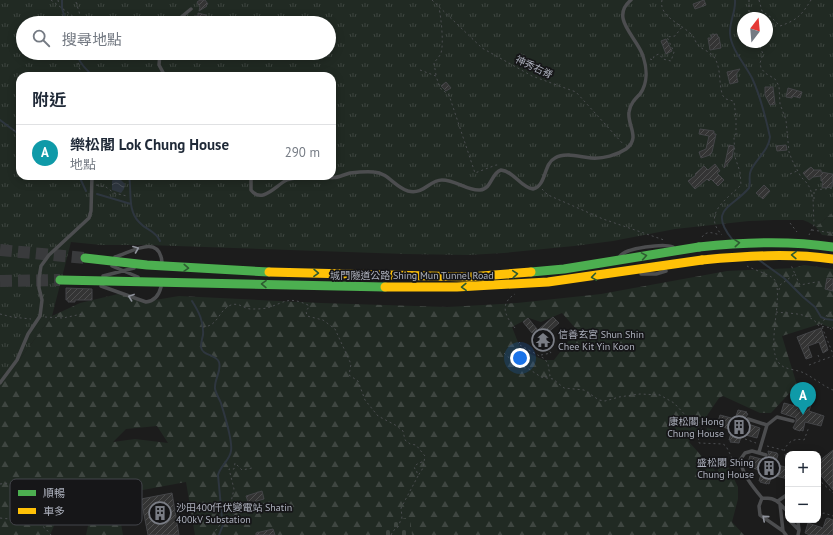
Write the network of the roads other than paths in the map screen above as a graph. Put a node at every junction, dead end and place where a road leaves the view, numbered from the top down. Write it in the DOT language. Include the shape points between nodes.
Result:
graph roads {
  1 [pos="631,0"];
  2 [pos="627,2"];
  3 [pos="191,9"];
  4 [pos="182,16"];
  5 [pos="159,60"];
  6 [pos="163,72"];
  7 [pos="336,177"];
  8 [pos="92,180"];
  9 [pos="251,180"];
  10 [pos="288,180"];
  11 [pos="833,247"];
  12 [pos="85,258"];
  13 [pos="833,259"];
  14 [pos="102,260"];
  15 [pos="162,262"];
  16 [pos="147,265"];
  17 [pos="123,271"];
  18 [pos="60,280"];
  19 [pos="87,280"];
  20 [pos="150,281"];
  21 [pos="161,287"];
  22 [pos="0,383"];
  23 [pos="748,419"];
  24 [pos="793,421"];
  25 [pos="767,425"];
  26 [pos="759,452"];
  27 [pos="766,455"];
  28 [pos="785,497"];
  29 [pos="762,498"];
  30 [pos="779,503"];
  31 [pos="785,509"];
  32 [pos="781,512"];
  33 [pos="785,516"];
  34 [pos="792,523"];
  35 [pos="798,523"];
  36 [pos="798,530"];
  37 [pos="783,531"];
  38 [pos="786,535"];
  39 [pos="798,535"];
  1 -- 2 [label="lane"];
  2 -- 7 [label="lane" via="623,10 623,21 646,64 646,80 629,111 633,137 627,148 602,158 567,155 556,157 551,161 539,185 534,188 529,188 513,174 502,170 496,173 487,187 478,190 453,181 441,180 422,190 410,191 375,172 357,172"];
  3 -- 4 [label="lane"];
  5 -- 6 [label="lane"];
  8 -- 22 [label="lane" via="91,211 88,218 49,255 40,269 42,307 39,317 28,334 18,360"];
  9 -- 10 [label="lane" via="251,190 254,194 260,195"];
  16 -- 11 [label="highway, 城門隧道公路 Shing Mun Tunnel Road, one-way, bridge" via="263,272 450,277 544,272 680,250 700,242 805,243"];
  12 -- 14 [label="highway, 城門隧道公路 Shing Mun Tunnel Road"];
  13 -- 20 [label="highway, 城門隧道公路 Shing Mun Tunnel Road, one-way, bridge" via="775,254 702,260 577,279 457,288"];
  14 -- 15 [label="lane, one-way" via="147,245 157,250"];
  14 -- 16 [label="highway, 城門隧道公路 Shing Mun Tunnel Road"];
  14 -- 17 [label="lane"];
  16 -- 17 [label="lane"];
  17 -- 19 [label="lane"];
  17 -- 20 [label="lane"];
  18 -- 19 [label="highway, 城門隧道公路 Shing Mun Tunnel Road"];
  19 -- 20 [label="highway, 城門隧道公路 Shing Mun Tunnel Road"];
  21 -- 19 [label="lane, one-way" via="157,297 146,302"];
  23 -- 25 [label="lane"];
  24 -- 25 [label="lane" via="777,417"];
  25 -- 26 [label="lane"];
  26 -- 27 [label="lane"];
  26 -- 29 [label="lane" via="745,453 740,460 749,483"];
  28 -- 30 [label="lane"];
  29 -- 30 [label="lane" via="770,498"];
  37 -- 29 [label="lane, one-way" via="760,515 759,506"];
  30 -- 31 [label="lane"];
  30 -- 32 [label="lane"];
  32 -- 33 [label="lane"];
  32 -- 37 [label="lane"];
  34 -- 36 [label="lane"];
  35 -- 36 [label="lane"];
  36 -- 39 [label="lane"];
  37 -- 38 [label="lane"];
}
